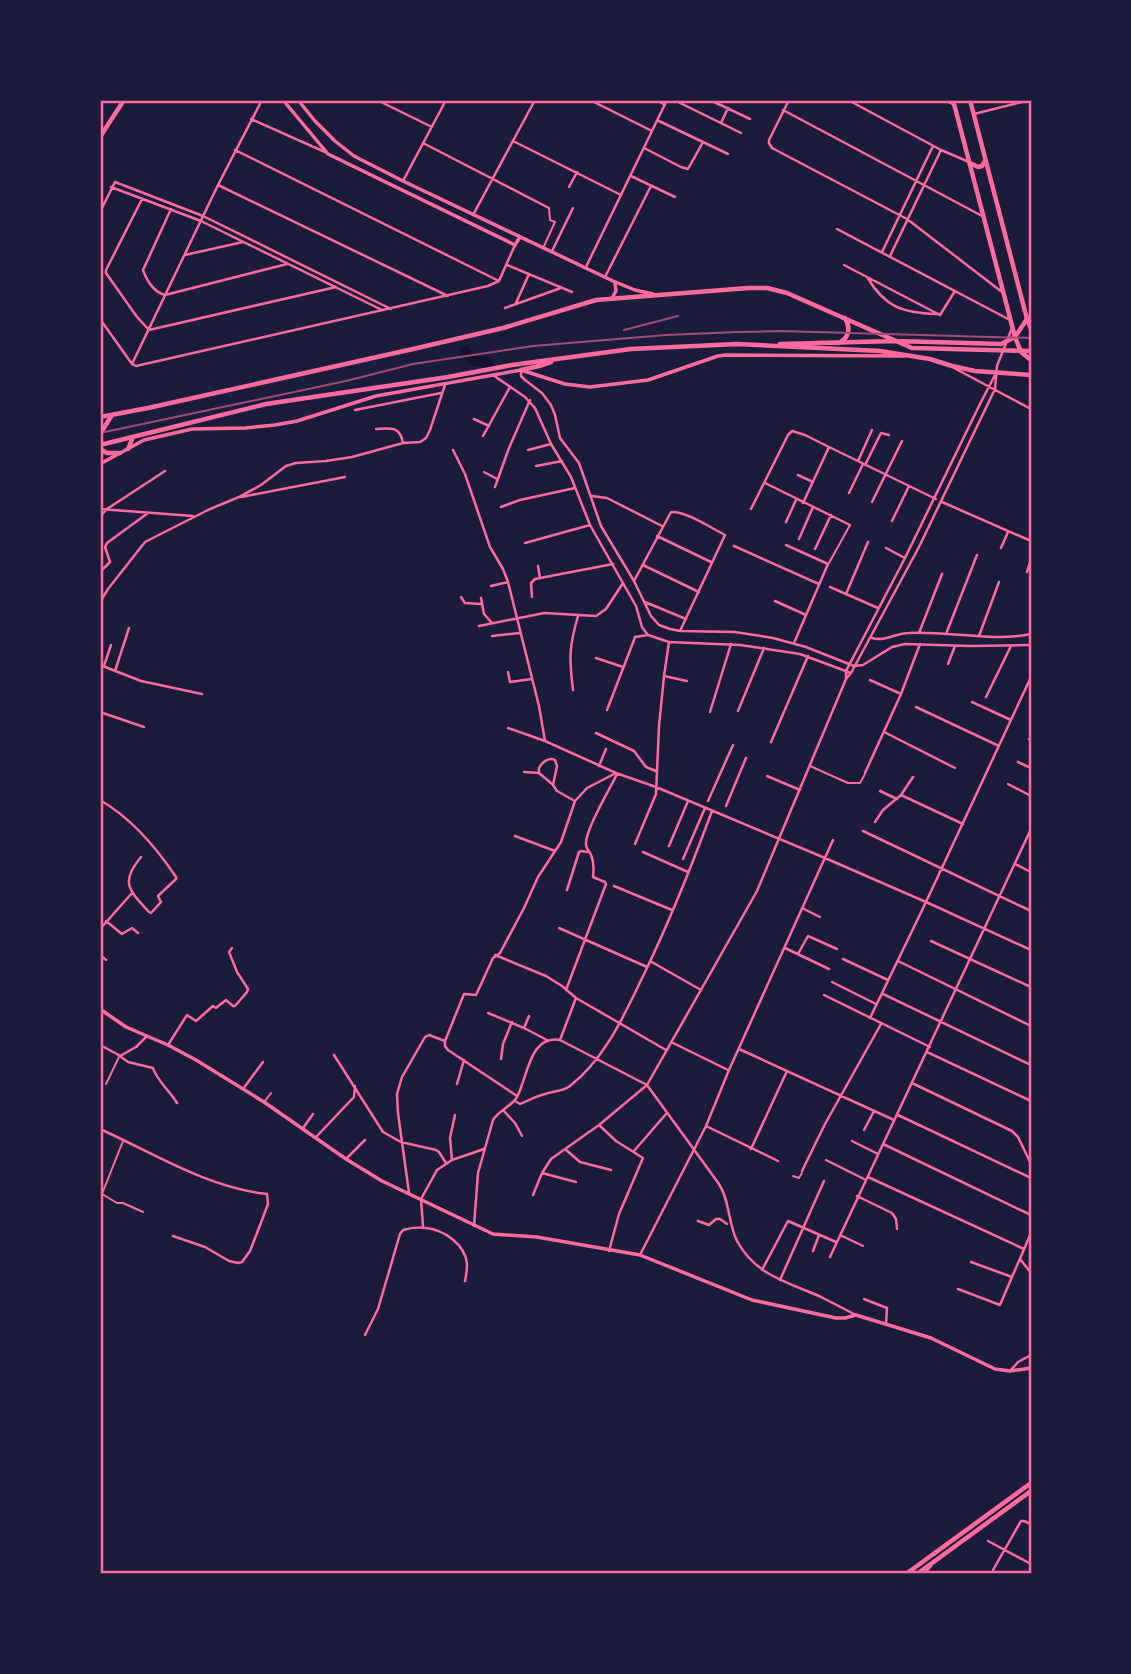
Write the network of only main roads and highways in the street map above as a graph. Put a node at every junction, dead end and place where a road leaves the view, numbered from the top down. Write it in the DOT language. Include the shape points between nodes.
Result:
graph roads {
  1 [pos="124,100"];
  2 [pos="284,100"];
  3 [pos="298,100"];
  4 [pos="970,100"];
  5 [pos="954,102"];
  6 [pos="100,137"];
  7 [pos="985,158"];
  8 [pos="970,162"];
  9 [pos="520,237"];
  10 [pos="613,281"];
  11 [pos="662,296"];
  12 [pos="608,299"];
  13 [pos="845,317"];
  14 [pos="1027,319"];
  15 [pos="1031,327"];
  16 [pos="1015,337"];
  17 [pos="896,341"];
  18 [pos="838,344"];
  19 [pos="765,345"];
  20 [pos="1031,351"];
  21 [pos="1021,352"];
  22 [pos="913,357"];
  23 [pos="559,359"];
  24 [pos="1031,360"];
  25 [pos="521,370"];
  26 [pos="1031,375"];
  27 [pos="113,414"];
  28 [pos="101,418"];
  29 [pos="100,434"];
  30 [pos="134,437"];
  31 [pos="144,440"];
  32 [pos="100,447"];
  33 [pos="128,449"];
  34 [pos="120,453"];
  35 [pos="100,466"];
  36 [pos="100,1009"];
  37 [pos="1031,1368"];
  38 [pos="1031,1483"];
  39 [pos="1031,1491"];
  40 [pos="982,1522"];
  41 [pos="906,1574"];
  42 [pos="917,1574"];
  1 -- 6 [label="main road"];
  2 -- 9 [label="main road" via="328,154 515,245"];
  3 -- 9 [label="main road" via="343,148"];
  4 -- 7 [label="main road"];
  5 -- 8 [label="main road"];
  7 -- 8 [label="main road" via="980,167"];
  7 -- 14 [label="main road"];
  8 -- 16 [label="main road"];
  9 -- 10 [label="main road"];
  10 -- 11 [label="main road"];
  10 -- 12 [label="main road" via="616,293"];
  11 -- 12 [label="main road"];
  11 -- 13 [label="main road" via="767,288"];
  12 -- 27 [label="main road" via="413,349"];
  13 -- 17 [label="main road"];
  13 -- 18 [label="main road" via="848,331"];
  14 -- 15 [label="main road"];
  14 -- 16 [label="main road"];
  16 -- 17 [label="main road" via="1001,344"];
  16 -- 21 [label="main road"];
  17 -- 18 [label="main road"];
  17 -- 21 [label="main road" via="912,348"];
  18 -- 19 [label="main road"];
  19 -- 22 [label="main road"];
  19 -- 23 [label="main road" via="631,349"];
  20 -- 21 [label="main road"];
  21 -- 24 [label="main road"];
  22 -- 25 [label="main road" via="726,355 648,380 590,387"];
  22 -- 26 [label="main road" via="996,374"];
  23 -- 25 [label="main road"];
  23 -- 30 [label="main road" via="266,404"];
  25 -- 31 [label="main road" via="376,396 297,421 198,428"];
  27 -- 28 [label="main road"];
  27 -- 29 [label="main road"];
  30 -- 31 [label="main road"];
  30 -- 32 [label="main road"];
  30 -- 33 [label="main road"];
  31 -- 33 [label="main road"];
  32 -- 34 [label="main road" via="107,453"];
  33 -- 34 [label="main road"];
  34 -- 35 [label="main road"];
  36 -- 37 [label="main road" via="126,1027 197,1060 382,1181 496,1235 537,1237 640,1255 752,1300 835,1318 856,1315 931,1338 990,1367 1010,1371"];
  38 -- 40 [label="main road"];
  39 -- 40 [label="main road"];
  40 -- 41 [label="main road"];
  40 -- 42 [label="main road"];
}
